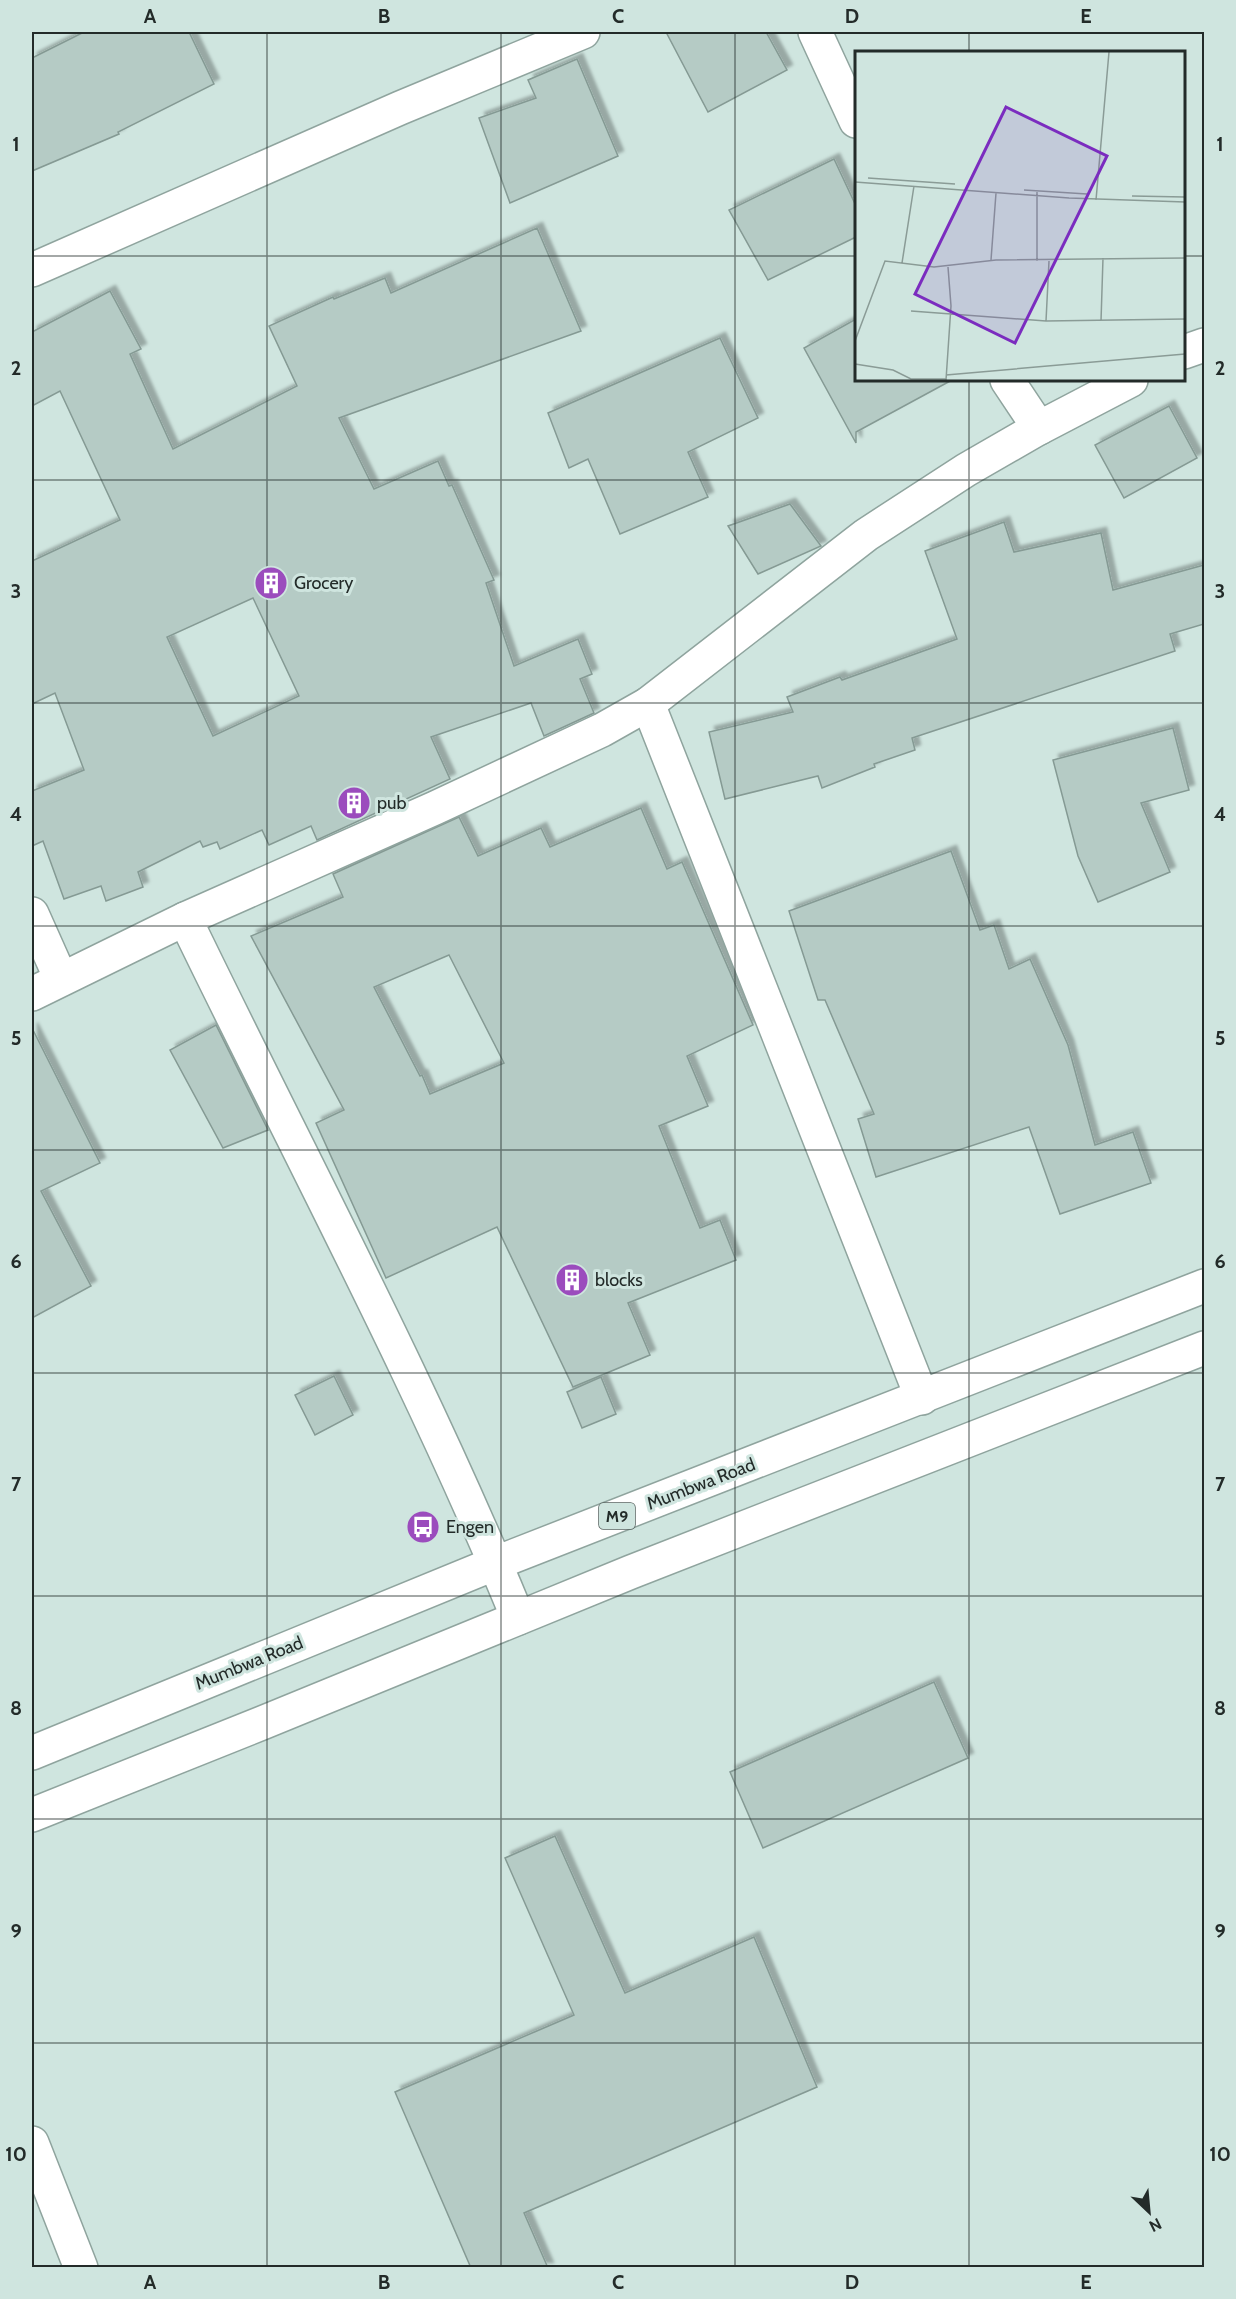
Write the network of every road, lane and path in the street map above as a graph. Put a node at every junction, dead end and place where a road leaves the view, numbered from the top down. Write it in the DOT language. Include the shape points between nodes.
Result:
graph roads {
  1 [pos="583,32"];
  2 [pos="815,32"];
  3 [pos="855,119"];
  4 [pos="32,270"];
  5 [pos="1204,345"];
  6 [pos="1185,352"];
  7 [pos="1008,381"];
  8 [pos="1129,381"];
  9 [pos="1039,428"];
  10 [pos="648,704"];
  11 [pos="32,914"];
  12 [pos="185,919"];
  13 [pos="61,979"];
  14 [pos="32,994"];
  15 [pos="1204,1286"];
  16 [pos="1204,1348"];
  17 [pos="922,1398"];
  18 [pos="496,1563"];
  19 [pos="518,1618"];
  20 [pos="32,1753"];
  21 [pos="32,1815"];
  22 [pos="32,2143"];
  23 [pos="81,2268"];
  1 -- 4 [label="street"];
  2 -- 3 [label="street"];
  5 -- 6 [label="street"];
  7 -- 9 [label="street"];
  8 -- 9 [label="street"];
  9 -- 10 [label="street" via="866,535"];
  10 -- 12 [label="street" via="602,730 456,798"];
  10 -- 17 [label="street"];
  11 -- 13 [label="street"];
  12 -- 13 [label="street"];
  12 -- 18 [label="street" via="367,1283"];
  13 -- 14 [label="street"];
  15 -- 17 [label="street, Mumbwa Road / M9"];
  16 -- 19 [label="street"];
  17 -- 18 [label="street, Mumbwa Road / M9"];
  18 -- 19 [label="street"];
  18 -- 20 [label="street, Mumbwa Road / M9"];
  19 -- 21 [label="street"];
  22 -- 23 [label="street"];
}
